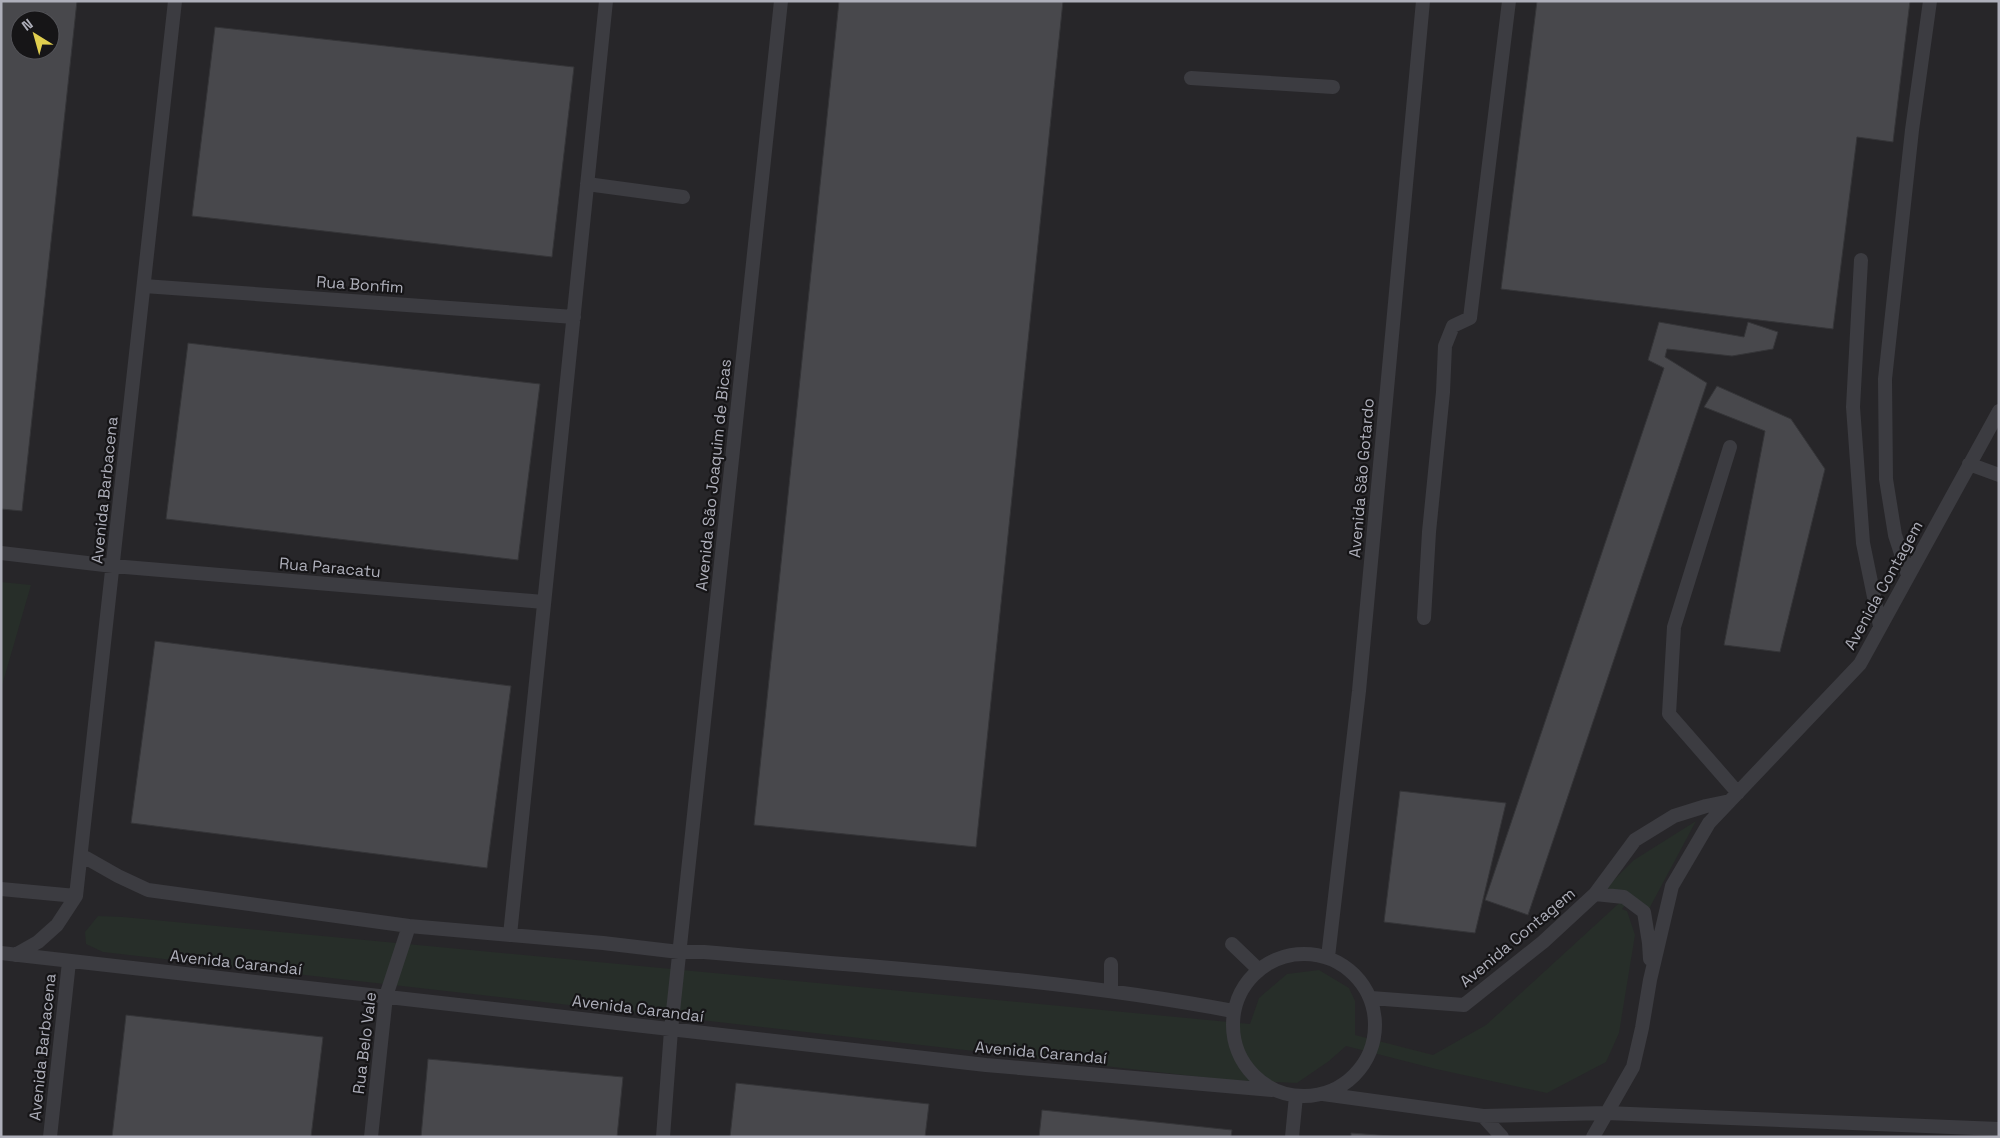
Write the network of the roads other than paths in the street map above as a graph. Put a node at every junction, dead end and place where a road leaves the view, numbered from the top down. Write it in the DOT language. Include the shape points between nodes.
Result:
graph roads {
  1 [pos="175,1"];
  2 [pos="606,1"];
  3 [pos="781,1"];
  4 [pos="1423,1"];
  5 [pos="1509,1"];
  6 [pos="1930,1"];
  7 [pos="1191,78"];
  8 [pos="1333,86"];
  9 [pos="587,184"];
  10 [pos="682,196"];
  11 [pos="1861,260"];
  12 [pos="144,286"];
  13 [pos="574,317"];
  14 [pos="1999,411"];
  15 [pos="1730,447"];
  16 [pos="1969,464"];
  17 [pos="1999,475"];
  18 [pos="1,553"];
  19 [pos="113,566"];
  20 [pos="1908,575"];
  21 [pos="544,602"];
  22 [pos="1424,618"];
  23 [pos="1880,626"];
  24 [pos="1734,797"];
  25 [pos="81,855"];
  26 [pos="1,889"];
  27 [pos="1595,894"];
  28 [pos="76,896"];
  29 [pos="409,926"];
  30 [pos="510,935"];
  31 [pos="1232,944"];
  32 [pos="679,952"];
  33 [pos="8,954"];
  34 [pos="1328,957"];
  35 [pos="69,962"];
  36 [pos="1111,964"];
  37 [pos="1258,969"];
  38 [pos="1650,980"];
  39 [pos="1111,991"];
  40 [pos="386,996"];
  41 [pos="1371,998"];
  42 [pos="1234,1011"];
  43 [pos="671,1030"];
  44 [pos="1272,1090"];
  45 [pos="1323,1094"];
  46 [pos="1296,1096"];
  47 [pos="1606,1113"];
  48 [pos="1483,1116"];
  49 [pos="1999,1129"];
  50 [pos="50,1137"];
  51 [pos="371,1137"];
  52 [pos="663,1137"];
  53 [pos="1292,1137"];
  54 [pos="1502,1137"];
  55 [pos="1593,1137"];
  1 -- 12 [label="lane, Avenida Barbacena"];
  2 -- 9 [label="lane"];
  3 -- 32 [label="lane, Avenida São Joaquim de Bicas"];
  4 -- 34 [label="lane, Avenida São Gotardo" via="1359,691"];
  5 -- 22 [label="lane" via="1470,318 1453,326 1445,346 1428,532"];
  6 -- 20 [label="lane" via="1912,130 1885,379 1886,479 1895,536"];
  7 -- 8 [label="lane"];
  9 -- 10 [label="lane"];
  9 -- 13 [label="lane"];
  11 -- 23 [label="lane" via="1854,407 1863,543"];
  12 -- 13 [label="lane, Rua Bonfim"];
  12 -- 19 [label="lane, Avenida Barbacena"];
  13 -- 21 [label="lane"];
  14 -- 16 [label="lane, Avenida Contagem"];
  15 -- 24 [label="lane" via="1674,627 1669,714"];
  16 -- 17 [label="lane"];
  16 -- 20 [label="lane, Avenida Contagem"];
  18 -- 19 [label="lane, Rua Paracatu"];
  19 -- 21 [label="lane, Rua Paracatu"];
  19 -- 25 [label="lane, Avenida Barbacena"];
  20 -- 23 [label="lane, Avenida Contagem"];
  21 -- 30 [label="lane"];
  23 -- 24 [label="lane, Avenida Contagem" via="1860,664"];
  24 -- 27 [label="lane, Avenida Contagem" via="1674,816 1635,840"];
  24 -- 38 [label="lane, Avenida Contagem" via="1709,823 1672,886"];
  25 -- 28 [label="lane, Avenida Barbacena"];
  25 -- 29 [label="lane" via="148,890"];
  26 -- 28 [label="lane"];
  27 -- 38 [label="lane, Avenida Contagem" via="1624,897 1644,912 1650,943"];
  27 -- 41 [label="lane, Avenida Contagem" via="1543,942 1464,1005"];
  28 -- 33 [label="lane, Avenida Barbacena" via="57,925 38,942"];
  29 -- 30 [label="lane"];
  29 -- 40 [label="lane, Rua Belo Vale"];
  30 -- 32 [label="lane"];
  31 -- 37 [label="lane"];
  32 -- 39 [label="lane" via="996,978"];
  32 -- 43 [label="lane, Avenida São Joaquim de Bicas"];
  33 -- 35 [label="lane, Avenida Carandaí"];
  34 -- 37 [label="lane" via="1304,953 1280,957"];
  34 -- 41 [label="lane" via="1346,966 1361,981"];
  35 -- 40 [label="lane, Avenida Carandaí"];
  35 -- 50 [label="lane, Avenida Barbacena"];
  36 -- 39 [label="lane"];
  37 -- 42 [label="lane" via="1242,988"];
  38 -- 47 [label="lane, Avenida Contagem" via="1633,1067"];
  39 -- 42 [label="lane"];
  40 -- 43 [label="lane, Avenida Carandaí"];
  40 -- 51 [label="lane, Rua Belo Vale"];
  41 -- 45 [label="lane" via="1375,1028 1368,1057 1357,1073 1341,1086"];
  42 -- 44 [label="lane" via="1232,1035 1239,1057 1253,1076"];
  43 -- 44 [label="lane, Avenida Carandaí" via="986,1064"];
  43 -- 52 [label="lane, Avenida São Joaquim de Bicas"];
  44 -- 46 [label="lane"];
  45 -- 46 [label="lane"];
  45 -- 48 [label="lane"];
  46 -- 53 [label="lane"];
  47 -- 48 [label="lane"];
  47 -- 49 [label="lane"];
  47 -- 55 [label="lane, Avenida Contagem"];
  48 -- 54 [label="lane"];
}
